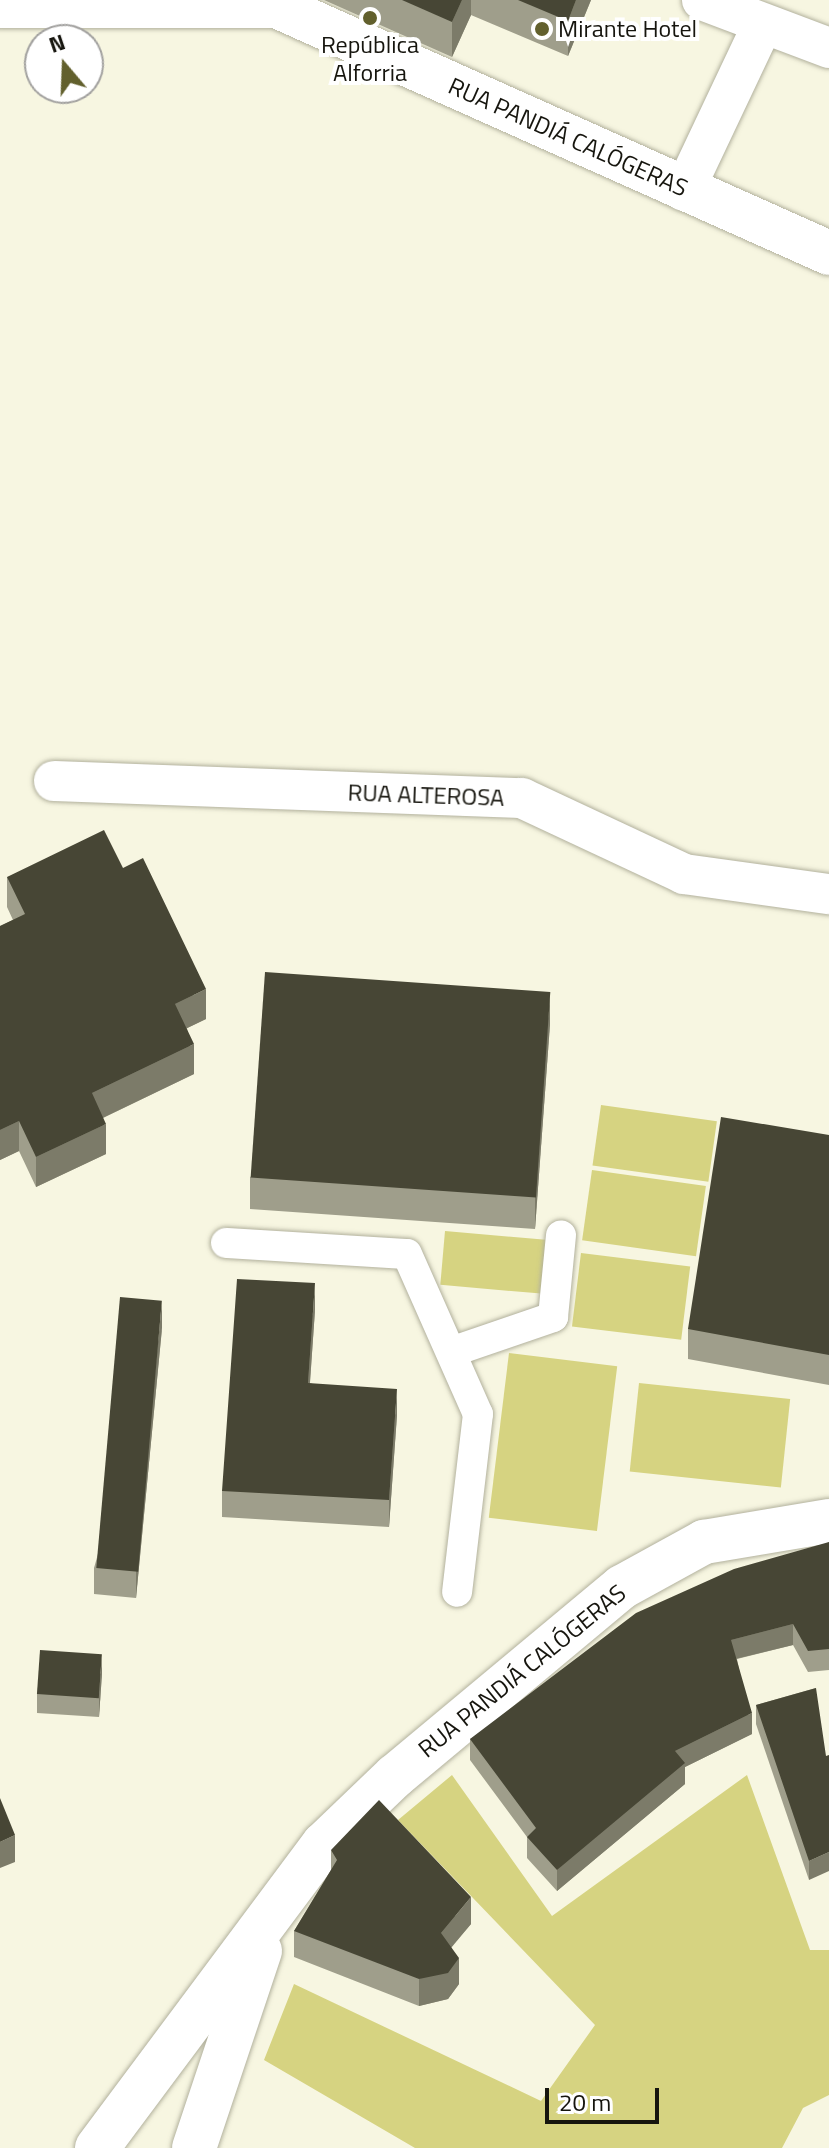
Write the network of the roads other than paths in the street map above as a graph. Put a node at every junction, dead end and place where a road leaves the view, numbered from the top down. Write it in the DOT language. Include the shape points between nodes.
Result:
graph roads {
  1 [pos="702,0"];
  2 [pos="273,4"];
  3 [pos="0,8"];
  4 [pos="763,24"];
  5 [pos="829,48"];
  6 [pos="684,191"];
  7 [pos="829,253"];
  8 [pos="54,781"];
  9 [pos="829,894"];
  10 [pos="561,1235"];
  11 [pos="226,1243"];
  12 [pos="451,1352"];
  13 [pos="829,1521"];
  14 [pos="457,1592"];
  15 [pos="272,1914"];
  16 [pos="97,2148"];
  17 [pos="194,2148"];
  1 -- 4 [label="street"];
  2 -- 3 [label="street"];
  2 -- 6 [label="street, RUA PANDIÁ CALÓGERAS"];
  4 -- 5 [label="street"];
  4 -- 6 [label="street"];
  6 -- 7 [label="street, RUA PANDIÁ CALÓGERAS"];
  8 -- 9 [label="street, RUA ALTEROSA" via="522,798 684,874"];
  10 -- 12 [label="street" via="553,1317"];
  11 -- 12 [label="street" via="407,1254"];
  12 -- 14 [label="street" via="478,1414"];
  13 -- 15 [label="street, RUA PANDIÁ CALÓGERAS" via="704,1542 622,1587 395,1776 324,1844"];
  15 -- 16 [label="street, RUA PANDIÁ CALÓGERAS"];
  15 -- 17 [label="street"];
}
